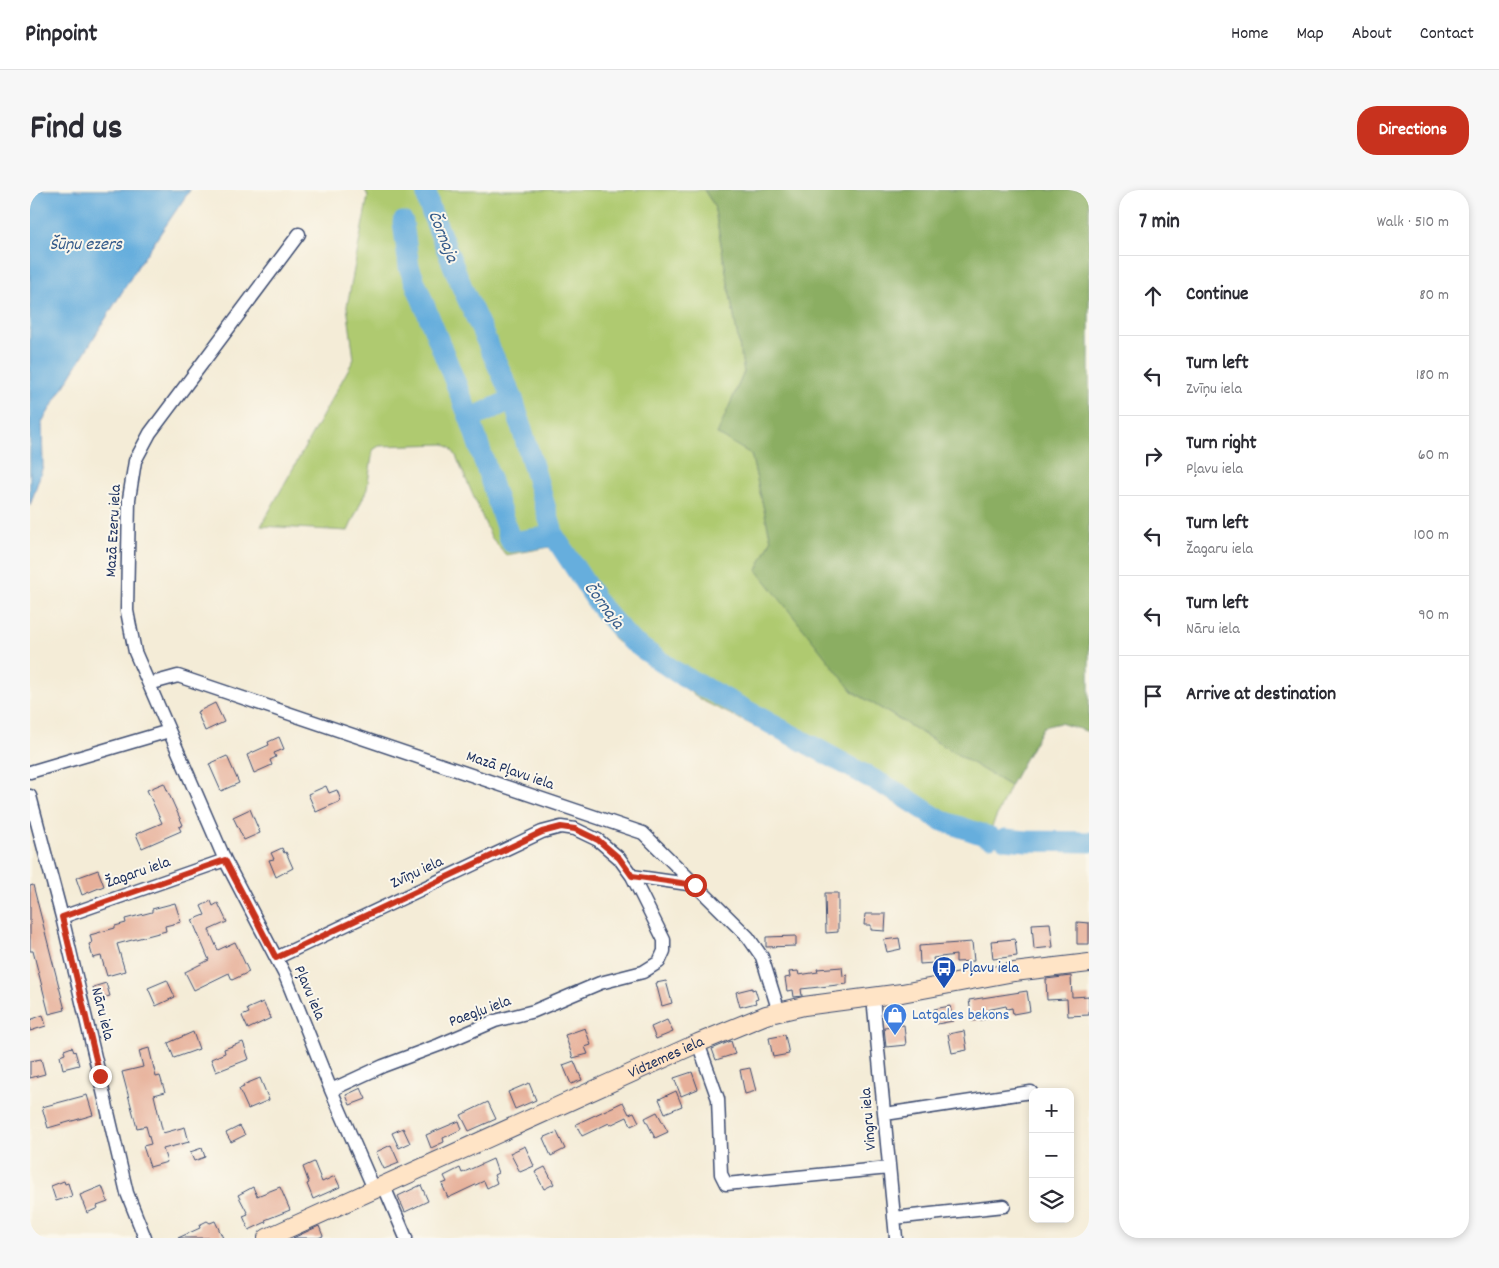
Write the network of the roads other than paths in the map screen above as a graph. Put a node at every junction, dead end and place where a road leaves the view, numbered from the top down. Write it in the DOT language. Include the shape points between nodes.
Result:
graph roads {
  1 [pos="299,234"];
  2 [pos="149,684"];
  3 [pos="169,731"];
  4 [pos="30,772"];
  5 [pos="30,796"];
  6 [pos="225,860"];
  7 [pos="632,876"];
  8 [pos="695,885"];
  9 [pos="62,917"];
  10 [pos="276,958"];
  11 [pos="1089,963"];
  12 [pos="872,997"];
  13 [pos="779,1012"];
  14 [pos="698,1043"];
  15 [pos="331,1090"];
  16 [pos="1029,1092"];
  17 [pos="885,1114"];
  18 [pos="889,1168"];
  19 [pos="379,1186"];
  20 [pos="1004,1206"];
  21 [pos="894,1218"];
  22 [pos="145,1238"];
  23 [pos="267,1238"];
  24 [pos="406,1238"];
  25 [pos="896,1238"];
  1 -- 2 [label="street, Mazā Ezeru iela" via="150,433 135,461 129,499 127,610 135,652"];
  2 -- 3 [label="street, Mazā Ezeru iela"];
  2 -- 8 [label="street, Mazā Pļavu iela" via="178,676 644,833"];
  3 -- 4 [label="street"];
  3 -- 6 [label="street, Pļavu iela"];
  5 -- 9 [label="street, Nāru iela"];
  6 -- 9 [label="street, Žagaru iela"];
  6 -- 10 [label="street, Pļavu iela"];
  7 -- 8 [label="street"];
  7 -- 10 [label="street, Zvīņu iela" via="619,858 598,840 575,829 561,827 542,832"];
  7 -- 15 [label="street, Paegļu iela" via="664,940 659,962 643,972 600,983 534,1011 496,1021"];
  8 -- 13 [label="street, Mazā Pļavu iela" via="748,937 762,957"];
  9 -- 22 [label="street, Nāru iela" via="127,1194"];
  10 -- 15 [label="street, Pļavu iela"];
  11 -- 12 [label="street, Vidzemes iela" via="1014,972"];
  12 -- 13 [label="street, Vidzemes iela"];
  12 -- 17 [label="street, Vingru iela"];
  13 -- 14 [label="street, Vidzemes iela"];
  14 -- 18 [label="street" via="718,1098 721,1174 726,1184"];
  14 -- 19 [label="street, Vidzemes iela"];
  15 -- 19 [label="street, Pļavu iela"];
  16 -- 17 [label="street"];
  17 -- 18 [label="street, Vingru iela"];
  18 -- 21 [label="street, Vingru iela"];
  19 -- 23 [label="street, Vidzemes iela"];
  19 -- 24 [label="street, Pļavu iela"];
  20 -- 21 [label="street"];
  21 -- 25 [label="street, Vingru iela"];
}
